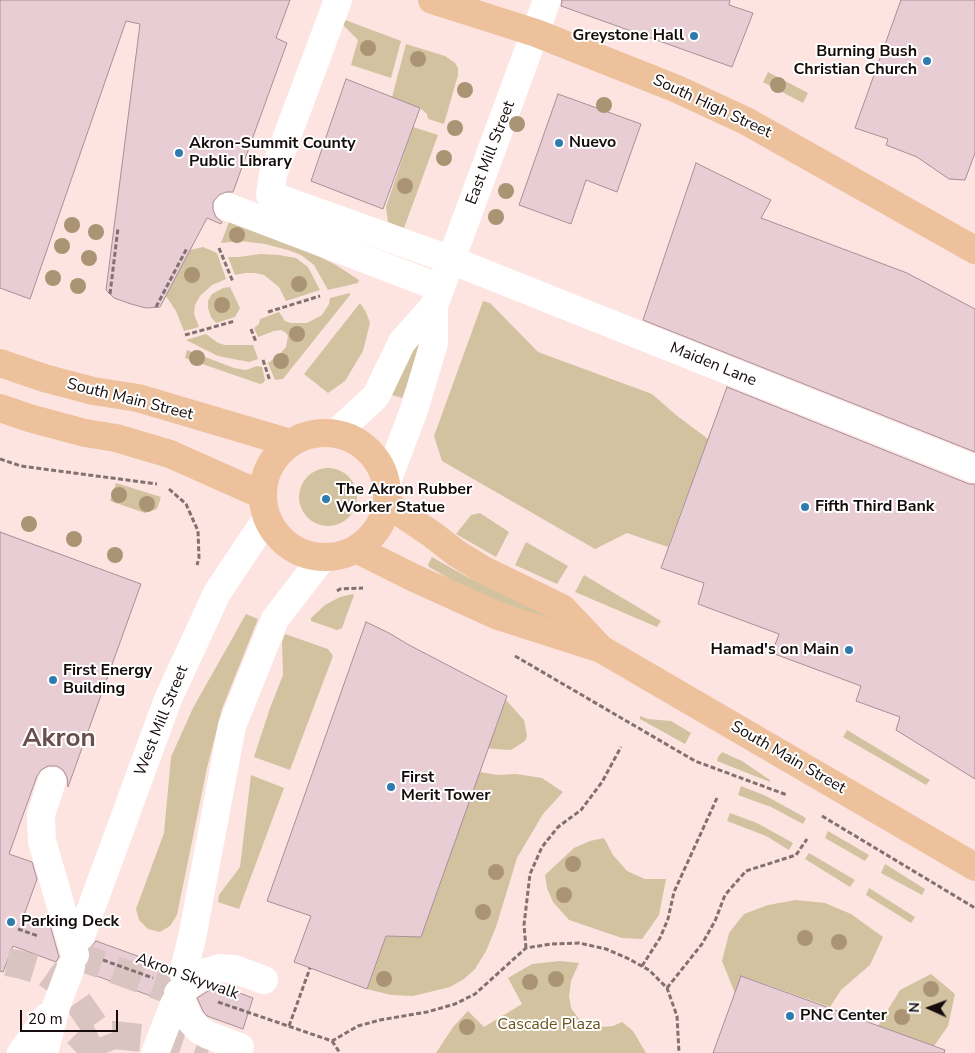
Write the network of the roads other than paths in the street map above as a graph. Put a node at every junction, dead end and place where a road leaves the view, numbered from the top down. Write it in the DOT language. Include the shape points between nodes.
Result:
graph roads {
  1 [pos="338,0"];
  2 [pos="432,0"];
  3 [pos="547,0"];
  4 [pos="536,33"];
  5 [pos="228,207"];
  6 [pos="975,250"];
  7 [pos="451,260"];
  8 [pos="437,297"];
  9 [pos="0,363"];
  10 [pos="0,408"];
  11 [pos="336,433"];
  12 [pos="290,443"];
  13 [pos="975,469"];
  14 [pos="386,494"];
  15 [pos="264,506"];
  16 [pos="356,549"];
  17 [pos="323,557"];
  18 [pos="601,648"];
  19 [pos="42,796"];
  20 [pos="975,867"];
  21 [pos="82,954"];
  22 [pos="183,973"];
  23 [pos="264,980"];
  24 [pos="57,1004"];
  25 [pos="174,1004"];
  26 [pos="240,1047"];
  27 [pos="21,1053"];
  28 [pos="44,1053"];
  29 [pos="155,1053"];
  1 -- 7 [label="street, Maiden Lane" via="273,174 270,195"];
  2 -- 4 [label="main road, South High Street"];
  3 -- 4 [label="street, East Mill Street"];
  4 -- 6 [label="main road, South High Street" via="677,89 746,121"];
  4 -- 7 [label="street, East Mill Street"];
  5 -- 8 [label="street"];
  7 -- 8 [label="street, East Mill Street"];
  7 -- 13 [label="street, Maiden Lane"];
  8 -- 11 [label="street, East Mill Street" via="402,342 376,396"];
  8 -- 14 [label="street, East Mill Street" via="434,343"];
  9 -- 12 [label="main road, South Main Street" via="94,391 138,398"];
  10 -- 15 [label="main road" via="170,454"];
  11 -- 12 [label="main road" via="320,432"];
  11 -- 14 [label="main road" via="354,439 369,450 380,466"];
  12 -- 15 [label="main road" via="275,456 266,475"];
  14 -- 16 [label="main road" via="381,522 370,538"];
  14 -- 18 [label="main road, South Main Street" via="456,553 562,608"];
  15 -- 17 [label="main road" via="275,533 289,546 305,554"];
  15 -- 21 [label="street, West Mill Street" via="217,593 168,699"];
  16 -- 17 [label="main road" via="338,556"];
  16 -- 18 [label="main road, South Main Street" via="498,616"];
  17 -- 22 [label="street" via="275,619 232,726"];
  18 -- 20 [label="main road, South Main Street"];
  19 -- 21 [label="street" via="42,841"];
  21 -- 24 [label="street, West Mill Street"];
  23 -- 26 [label="street" via="234,969 220,968 207,972 178,993 190,1020 198,1029"];
  24 -- 27 [label="street"];
  24 -- 28 [label="street, West Mill Street"];
  25 -- 29 [label="street"];
}
